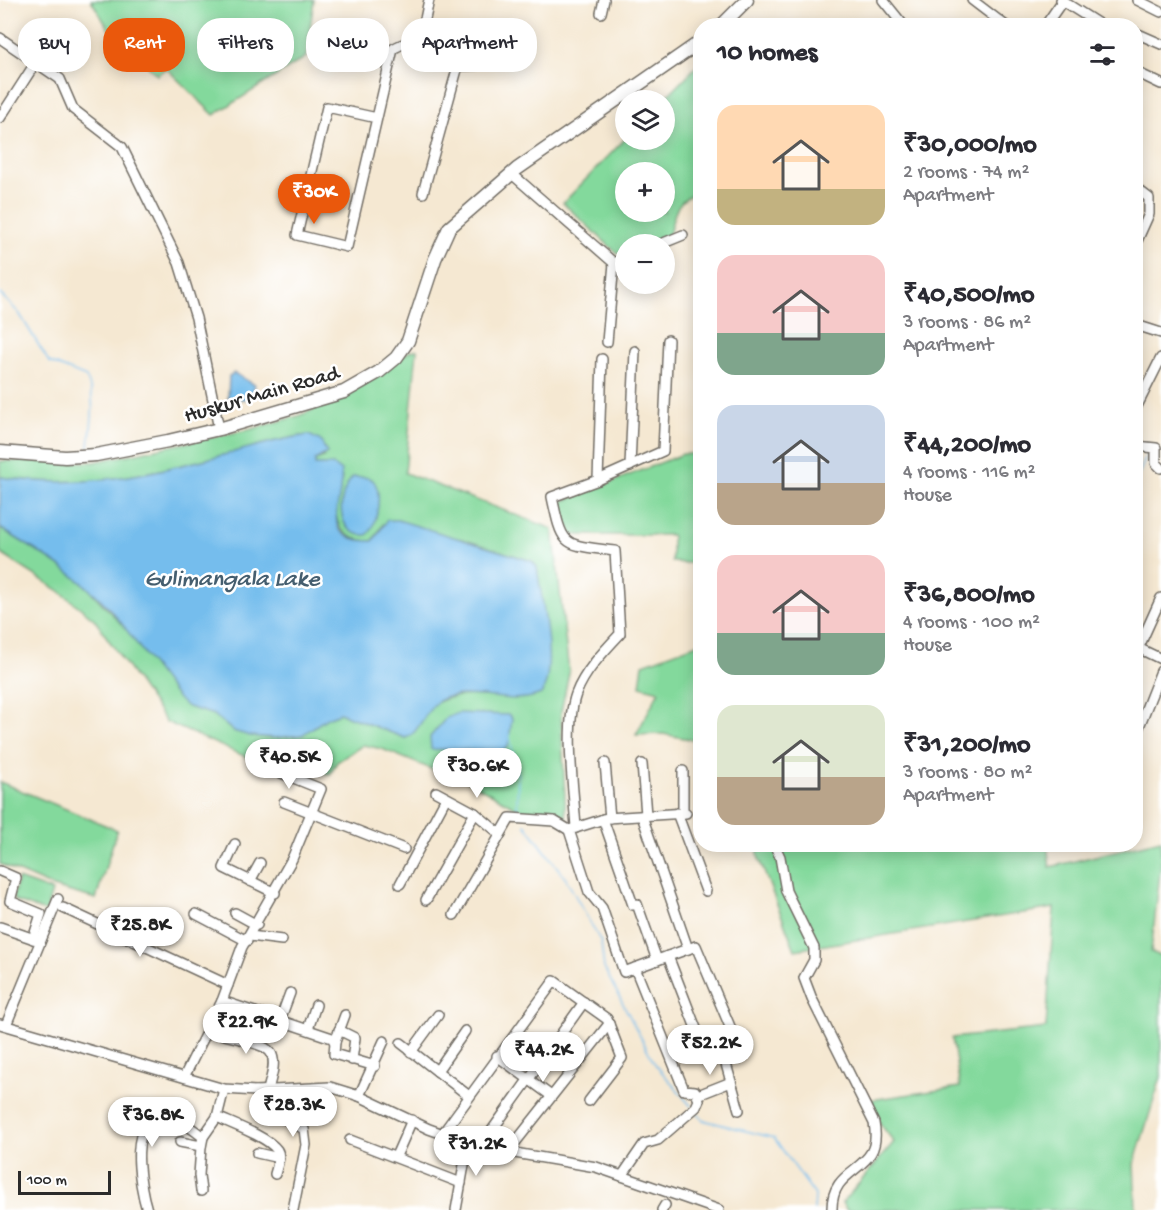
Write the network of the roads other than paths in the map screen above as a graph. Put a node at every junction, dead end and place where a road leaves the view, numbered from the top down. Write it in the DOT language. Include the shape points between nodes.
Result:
graph roads {
  1 [pos="429,0"];
  2 [pos="604,0"];
  3 [pos="747,0"];
  4 [pos="883,0"];
  5 [pos="972,0"];
  6 [pos="1062,0"];
  7 [pos="1137,0"];
  8 [pos="1161,12"];
  9 [pos="601,13"];
  10 [pos="424,18"];
  11 [pos="729,18"];
  12 [pos="898,18"];
  13 [pos="996,18"];
  14 [pos="1050,18"];
  15 [pos="1090,18"];
  16 [pos="1143,36"];
  17 [pos="0,38"];
  18 [pos="401,43"];
  19 [pos="1161,44"];
  20 [pos="693,47"];
  21 [pos="18,50"];
  22 [pos="30,72"];
  23 [pos="50,72"];
  24 [pos="456,72"];
  25 [pos="1143,75"];
  26 [pos="1161,84"];
  27 [pos="0,118"];
  28 [pos="377,118"];
  29 [pos="512,174"];
  30 [pos="423,193"];
  31 [pos="1143,193"];
  32 [pos="1143,224"];
  33 [pos="683,235"];
  34 [pos="675,238"];
  35 [pos="614,263"];
  36 [pos="1143,329"];
  37 [pos="1161,333"];
  38 [pos="668,340"];
  39 [pos="607,342"];
  40 [pos="635,351"];
  41 [pos="1161,358"];
  42 [pos="602,359"];
  43 [pos="1143,394"];
  44 [pos="219,429"];
  45 [pos="1161,438"];
  46 [pos="1143,447"];
  47 [pos="1156,448"];
  48 [pos="0,452"];
  49 [pos="630,465"];
  50 [pos="1161,468"];
  51 [pos="598,480"];
  52 [pos="1161,598"];
  53 [pos="1143,636"];
  54 [pos="1143,651"];
  55 [pos="1161,659"];
  56 [pos="1161,670"];
  57 [pos="1143,716"];
  58 [pos="605,763"];
  59 [pos="642,764"];
  60 [pos="266,766"];
  61 [pos="683,771"];
  62 [pos="436,792"];
  63 [pos="446,798"];
  64 [pos="284,802"];
  65 [pos="475,813"];
  66 [pos="682,813"];
  67 [pos="312,815"];
  68 [pos="644,816"];
  69 [pos="607,819"];
  70 [pos="573,829"];
  71 [pos="500,834"];
  72 [pos="235,844"];
  73 [pos="404,849"];
  74 [pos="693,849"];
  75 [pos="694,852"];
  76 [pos="778,852"];
  77 [pos="260,863"];
  78 [pos="0,871"];
  79 [pos="250,881"];
  80 [pos="400,884"];
  81 [pos="706,891"];
  82 [pos="275,893"];
  83 [pos="426,900"];
  84 [pos="235,913"];
  85 [pos="196,914"];
  86 [pos="454,915"];
  87 [pos="257,925"];
  88 [pos="0,927"];
  89 [pos="39,937"];
  90 [pos="248,938"];
  91 [pos="282,940"];
  92 [pos="688,949"];
  93 [pos="668,956"];
  94 [pos="657,960"];
  95 [pos="635,968"];
  96 [pos="228,985"];
  97 [pos="290,993"];
  98 [pos="222,1001"];
  99 [pos="584,1002"];
  100 [pos="316,1005"];
  101 [pos="345,1015"];
  102 [pos="438,1015"];
  103 [pos="280,1020"];
  104 [pos="609,1024"];
  105 [pos="3,1025"];
  106 [pos="308,1029"];
  107 [pos="339,1030"];
  108 [pos="208,1031"];
  109 [pos="465,1031"];
  110 [pos="384,1041"];
  111 [pos="335,1042"];
  112 [pos="401,1043"];
  113 [pos="739,1048"];
  114 [pos="411,1052"];
  115 [pos="497,1056"];
  116 [pos="352,1060"];
  117 [pos="709,1062"];
  118 [pos="726,1064"];
  119 [pos="375,1066"];
  120 [pos="437,1071"];
  121 [pos="184,1077"];
  122 [pos="528,1079"];
  123 [pos="731,1082"];
  124 [pos="224,1089"];
  125 [pos="268,1090"];
  126 [pos="256,1091"];
  127 [pos="550,1095"];
  128 [pos="698,1095"];
  129 [pos="359,1096"];
  130 [pos="469,1096"];
  131 [pos="589,1101"];
  132 [pos="740,1110"];
  133 [pos="217,1117"];
  134 [pos="412,1120"];
  135 [pos="443,1133"];
  136 [pos="350,1140"];
  137 [pos="202,1141"];
  138 [pos="180,1142"];
  139 [pos="465,1142"];
  140 [pos="514,1144"];
  141 [pos="480,1147"];
  142 [pos="257,1153"];
  143 [pos="396,1156"];
  144 [pos="279,1158"];
  145 [pos="275,1174"];
  146 [pos="622,1176"];
  147 [pos="461,1183"];
  148 [pos="201,1191"];
  149 [pos="147,1210"];
  150 [pos="294,1210"];
  151 [pos="456,1210"];
  152 [pos="719,1210"];
  153 [pos="832,1210"];
  1 -- 10 [label="street"];
  2 -- 9 [label="street"];
  3 -- 11 [label="main road"];
  4 -- 12 [label="street"];
  5 -- 13 [label="street"];
  6 -- 14 [label="street"];
  6 -- 15 [label="street"];
  7 -- 8 [label="street"];
  16 -- 19 [label="street"];
  17 -- 21 [label="street"];
  18 -- 28 [label="street" via="393,49"];
  20 -- 29 [label="main road, Huskur Main Road"];
  22 -- 27 [label="street"];
  23 -- 44 [label="street" via="60,79 73,109 122,147 179,263 196,318"];
  24 -- 30 [label="street"];
  25 -- 26 [label="street"];
  28 -- 28 [label="street" via="347,247 297,235 327,107"];
  29 -- 35 [label="street"];
  29 -- 44 [label="main road, Huskur Main Road" via="449,228 408,341 396,358 344,392"];
  31 -- 32 [label="street" via="1149,198 1150,206"];
  33 -- 34 [label="street"];
  35 -- 39 [label="street"];
  36 -- 37 [label="street"];
  38 -- 49 [label="street" via="663,451"];
  40 -- 49 [label="street"];
  41 -- 43 [label="street"];
  42 -- 51 [label="street"];
  44 -- 48 [label="main road, Huskur Main Road" via="96,455"];
  45 -- 47 [label="street"];
  46 -- 47 [label="street"];
  47 -- 50 [label="street" via="1156,464"];
  49 -- 51 [label="street"];
  51 -- 70 [label="street" via="552,497 560,534 574,546 615,551 620,634 584,680 574,704"];
  52 -- 53 [label="street"];
  54 -- 55 [label="street"];
  56 -- 57 [label="street"];
  58 -- 69 [label="street"];
  59 -- 68 [label="street"];
  60 -- 67 [label="street" via="321,789"];
  61 -- 66 [label="street"];
  62 -- 63 [label="street"];
  63 -- 65 [label="street"];
  63 -- 80 [label="street"];
  64 -- 67 [label="street"];
  65 -- 71 [label="street"];
  65 -- 83 [label="street"];
  66 -- 68 [label="street"];
  66 -- 74 [label="street"];
  67 -- 73 [label="street"];
  67 -- 82 [label="street"];
  68 -- 69 [label="street"];
  68 -- 92 [label="street"];
  69 -- 70 [label="street"];
  69 -- 94 [label="street" via="633,905 638,904"];
  70 -- 71 [label="street" via="554,821 510,818"];
  70 -- 95 [label="street" via="589,892 602,908 624,972"];
  71 -- 86 [label="street"];
  72 -- 79 [label="street" via="224,868"];
  75 -- 81 [label="street"];
  76 -- 153 [label="street" via="786,891 814,948 814,960 804,978 874,1123 876,1135 874,1151 835,1191"];
  77 -- 79 [label="street"];
  78 -- 89 [label="street" via="16,878 10,901 41,914"];
  79 -- 82 [label="street"];
  82 -- 87 [label="street"];
  84 -- 87 [label="street"];
  85 -- 90 [label="street"];
  87 -- 90 [label="street"];
  88 -- 89 [label="street"];
  89 -- 96 [label="street" via="61,904"];
  89 -- 105 [label="street"];
  90 -- 91 [label="street"];
  90 -- 96 [label="street"];
  92 -- 93 [label="street"];
  92 -- 113 [label="street" via="696,946"];
  93 -- 94 [label="street"];
  93 -- 117 [label="street"];
  94 -- 95 [label="street"];
  95 -- 128 [label="street" via="684,1090"];
  96 -- 98 [label="street"];
  97 -- 103 [label="street"];
  98 -- 103 [label="street"];
  98 -- 108 [label="street"];
  99 -- 104 [label="street"];
  99 -- 115 [label="street" via="558,983 551,983"];
  99 -- 122 [label="street"];
  100 -- 106 [label="street"];
  101 -- 107 [label="street"];
  102 -- 114 [label="street"];
  103 -- 106 [label="street"];
  104 -- 127 [label="street"];
  104 -- 131 [label="street" via="622,1058"];
  105 -- 121 [label="street"];
  106 -- 111 [label="street"];
  107 -- 111 [label="street"];
  107 -- 116 [label="street" via="355,1038"];
  108 -- 121 [label="street"];
  108 -- 125 [label="street" via="264,1046 271,1053 274,1066"];
  109 -- 120 [label="street"];
  110 -- 119 [label="street"];
  111 -- 116 [label="street" via="334,1054"];
  112 -- 114 [label="street"];
  114 -- 120 [label="street"];
  115 -- 122 [label="street"];
  115 -- 130 [label="street"];
  116 -- 119 [label="street"];
  118 -- 123 [label="street"];
  119 -- 129 [label="street"];
  120 -- 130 [label="street"];
  121 -- 124 [label="street"];
  122 -- 127 [label="street"];
  122 -- 141 [label="street"];
  123 -- 128 [label="street"];
  123 -- 132 [label="street"];
  124 -- 126 [label="street"];
  124 -- 133 [label="street"];
  125 -- 126 [label="street"];
  125 -- 129 [label="street" via="330,1087"];
  126 -- 150 [label="street" via="265,1108 304,1129 306,1145"];
  127 -- 140 [label="street"];
  128 -- 146 [label="street" via="699,1102 693,1109 658,1140 644,1144"];
  129 -- 134 [label="street"];
  130 -- 135 [label="street"];
  133 -- 137 [label="street"];
  133 -- 144 [label="street" via="269,1144"];
  134 -- 135 [label="street"];
  134 -- 143 [label="street"];
  135 -- 139 [label="street"];
  136 -- 143 [label="street"];
  137 -- 138 [label="street"];
  137 -- 148 [label="street"];
  137 -- 149 [label="street" via="170,1118 151,1121 145,1127 138,1147"];
  139 -- 141 [label="street"];
  139 -- 147 [label="street"];
  141 -- 146 [label="street" via="577,1163"];
  142 -- 144 [label="street"];
  143 -- 147 [label="street"];
  144 -- 145 [label="street"];
  146 -- 152 [label="street"];
  147 -- 151 [label="street"];
}
